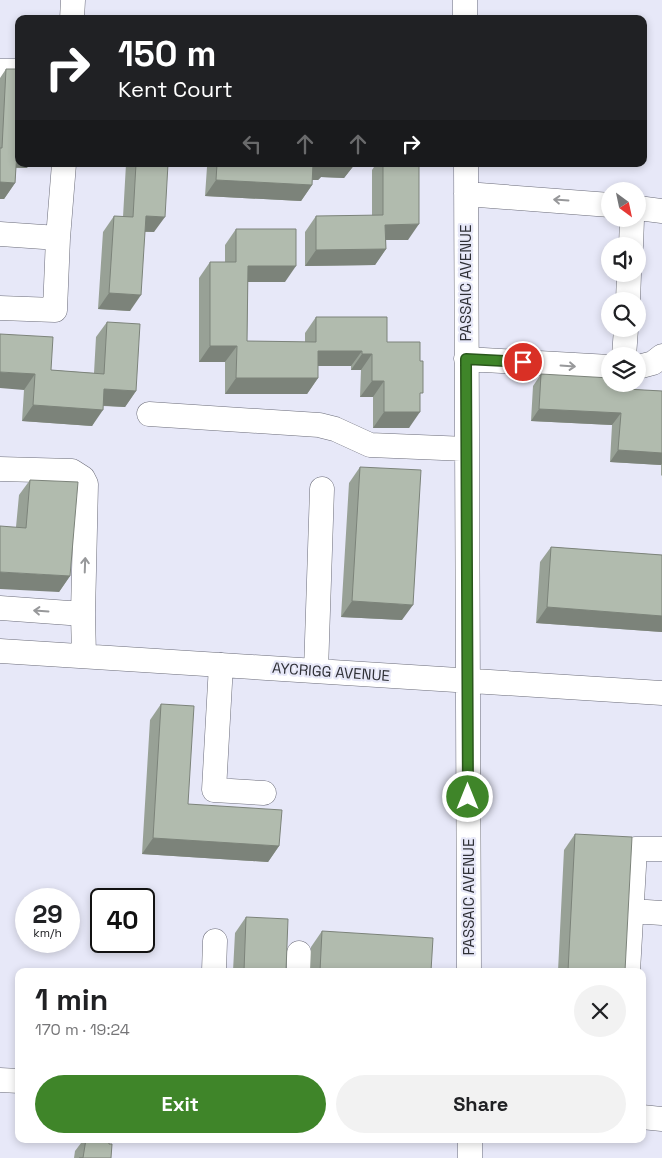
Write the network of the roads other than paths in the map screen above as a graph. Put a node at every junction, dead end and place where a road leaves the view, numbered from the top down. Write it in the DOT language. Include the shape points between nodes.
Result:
graph roads {
  1 [pos="73,0"];
  2 [pos="465,0"];
  3 [pos="72,15"];
  4 [pos="465,15"];
  5 [pos="0,71"];
  6 [pos="15,71"];
  7 [pos="64,167"];
  8 [pos="466,167"];
  9 [pos="466,194"];
  10 [pos="601,204"];
  11 [pos="646,209"];
  12 [pos="662,211"];
  13 [pos="0,234"];
  14 [pos="58,238"];
  15 [pos="0,308"];
  16 [pos="662,356"];
  17 [pos="466,359"];
  18 [pos="646,365"];
  19 [pos="601,366"];
  20 [pos="149,414"];
  21 [pos="467,449"];
  22 [pos="0,469"];
  23 [pos="322,489"];
  24 [pos="0,608"];
  25 [pos="83,614"];
  26 [pos="0,651"];
  27 [pos="84,656"];
  28 [pos="220,665"];
  29 [pos="316,671"];
  30 [pos="468,681"];
  31 [pos="662,693"];
  32 [pos="264,793"];
  33 [pos="662,849"];
  34 [pos="632,911"];
  35 [pos="662,913"];
  36 [pos="215,942"];
  37 [pos="214,968"];
  38 [pos="469,968"];
  39 [pos="628,968"];
  40 [pos="0,1080"];
  41 [pos="15,1081"];
  42 [pos="646,1118"];
  43 [pos="662,1119"];
  44 [pos="470,1143"];
  45 [pos="470,1158"];
  1 -- 3 [label="street"];
  2 -- 4 [label="street"];
  5 -- 6 [label="street"];
  7 -- 14 [label="street"];
  8 -- 9 [label="street, PASSAIC AVENUE"];
  10 -- 9 [label="street, one-way"];
  9 -- 17 [label="street, PASSAIC AVENUE"];
  11 -- 12 [label="street"];
  13 -- 14 [label="street"];
  14 -- 15 [label="street" via="55,310"];
  16 -- 18 [label="street"];
  17 -- 19 [label="street, one-way"];
  17 -- 21 [label="street, PASSAIC AVENUE"];
  20 -- 21 [label="street" via="319,425 370,445"];
  21 -- 30 [label="street, PASSAIC AVENUE"];
  25 -- 22 [label="street, one-way" via="86,538 86,484 83,478 72,471"];
  23 -- 29 [label="street"];
  25 -- 24 [label="street, one-way"];
  25 -- 27 [label="street"];
  26 -- 27 [label="street, AYCRIGG AVENUE"];
  27 -- 28 [label="street, AYCRIGG AVENUE"];
  28 -- 29 [label="street, AYCRIGG AVENUE"];
  28 -- 32 [label="street" via="214,790"];
  29 -- 30 [label="street, AYCRIGG AVENUE"];
  30 -- 31 [label="street, AYCRIGG AVENUE"];
  30 -- 38 [label="street, PASSAIC AVENUE"];
  33 -- 34 [label="street" via="635,849"];
  34 -- 35 [label="street"];
  34 -- 39 [label="street"];
  36 -- 37 [label="street"];
  40 -- 41 [label="street"];
  42 -- 43 [label="street"];
  44 -- 45 [label="street"];
}
